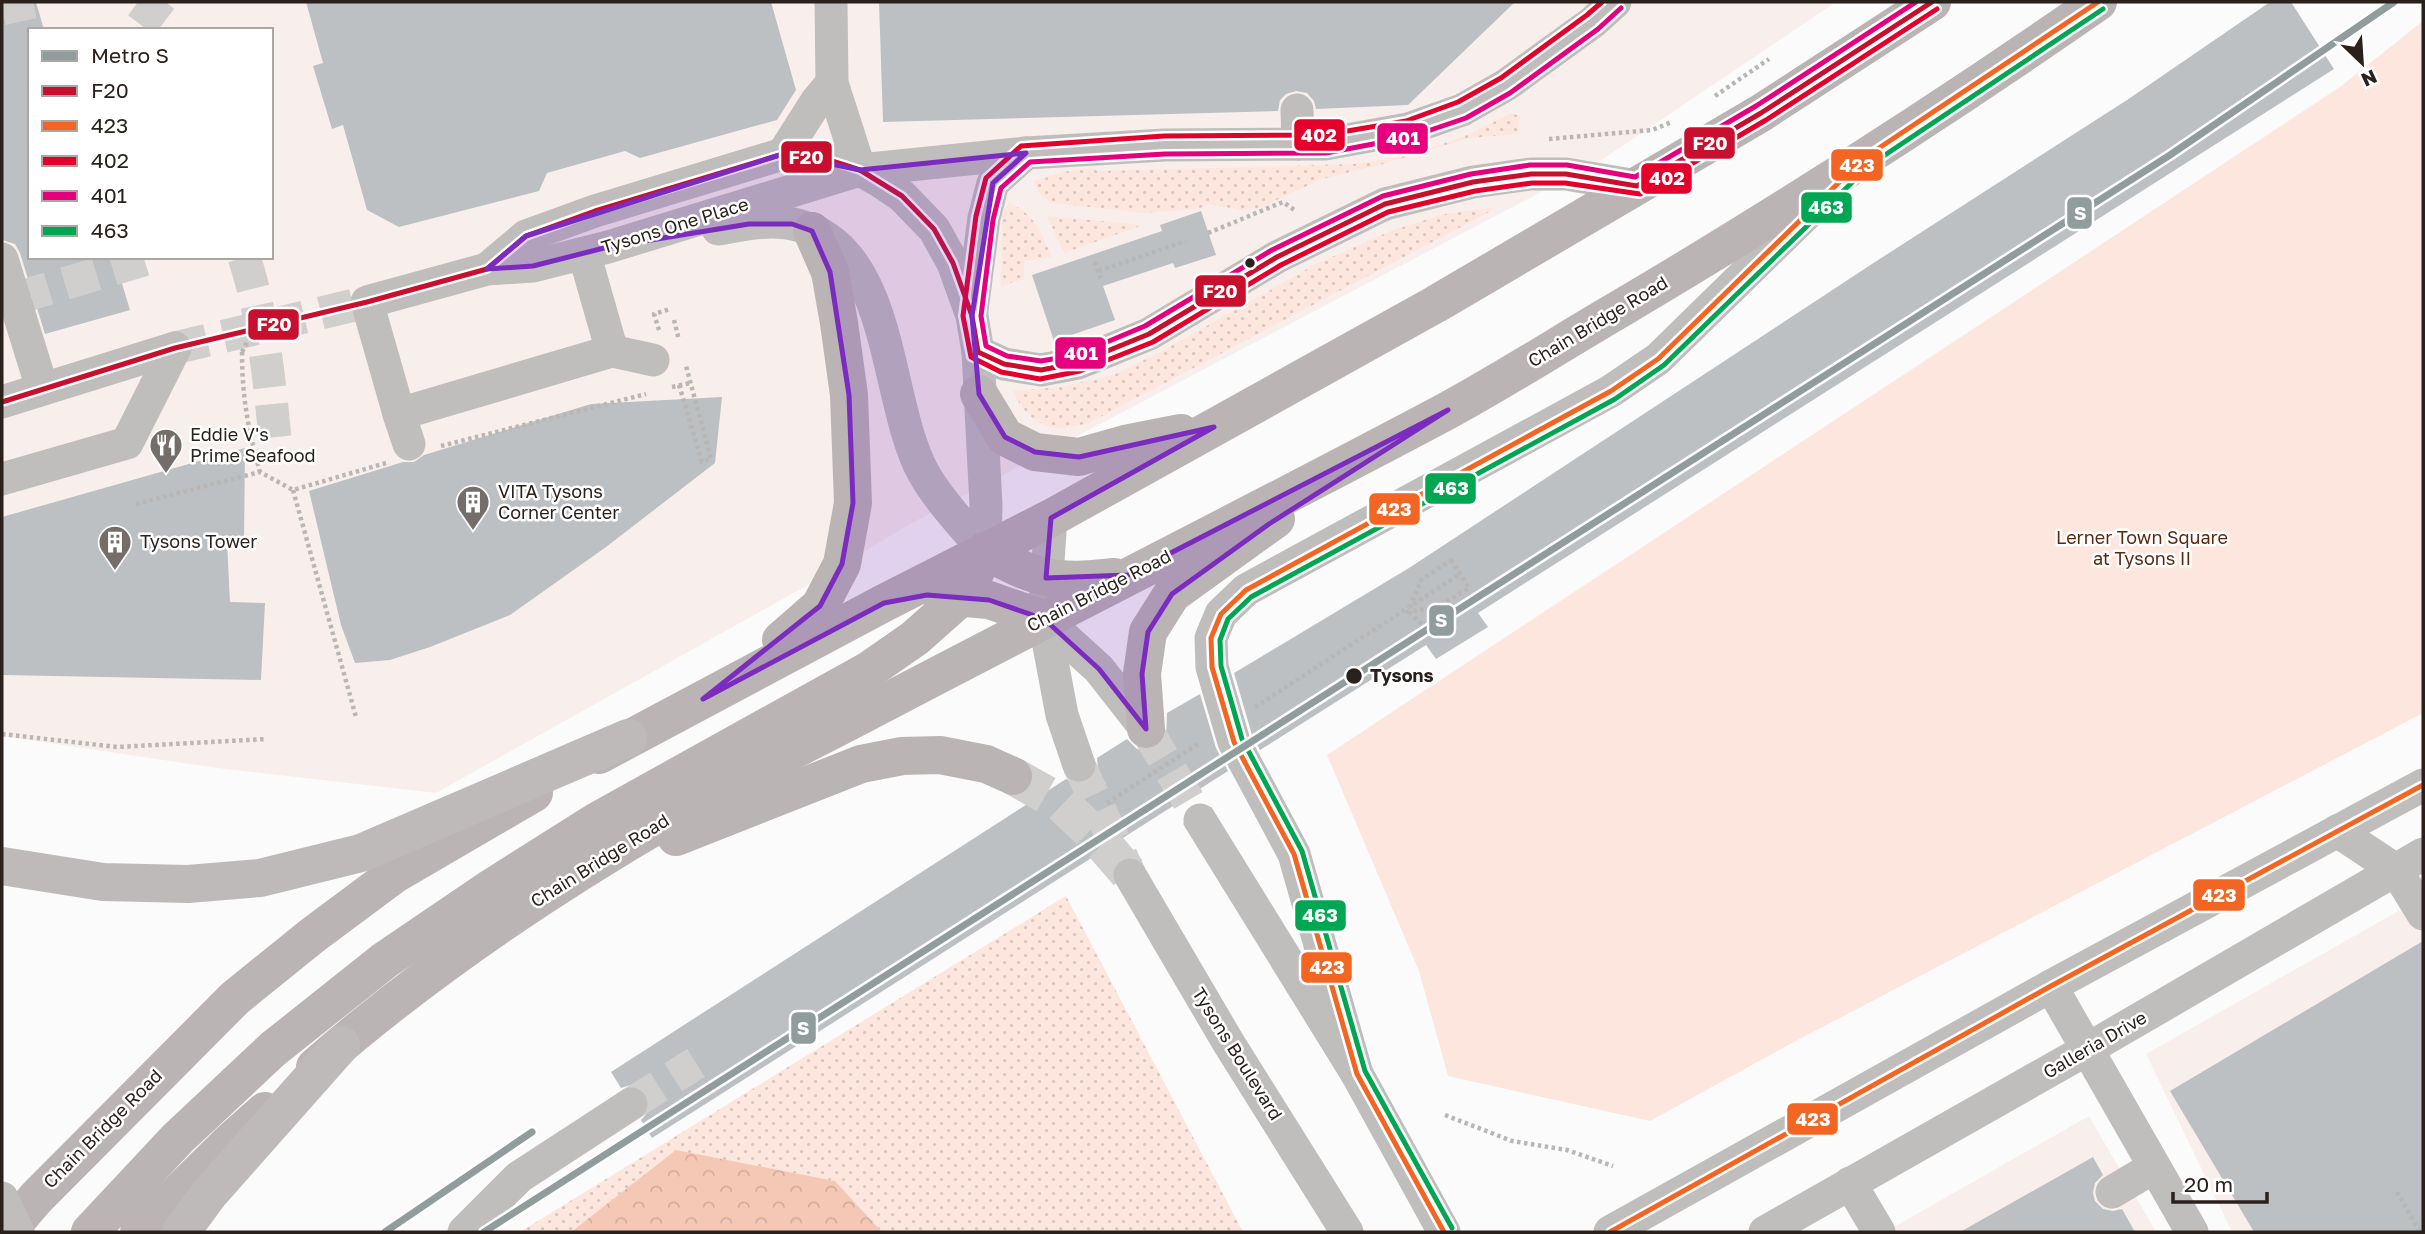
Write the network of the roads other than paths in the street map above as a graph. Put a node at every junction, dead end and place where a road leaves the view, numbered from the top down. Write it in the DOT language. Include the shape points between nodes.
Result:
graph roads {
  1 [pos="831,2"];
  2 [pos="1615,2"];
  3 [pos="1932,2"];
  4 [pos="2098,2"];
  5 [pos="832,83"];
  6 [pos="1297,110"];
  7 [pos="1298,144"];
  8 [pos="1026,153"];
  9 [pos="783,154"];
  10 [pos="1864,158"];
  11 [pos="860,170"];
  12 [pos="1637,186"];
  13 [pos="812,231"];
  14 [pos="596,250"];
  15 [pos="2,259"];
  16 [pos="487,270"];
  17 [pos="972,316"];
  18 [pos="612,351"];
  19 [pos="978,352"];
  20 [pos="667,369"];
  21 [pos="42,388"];
  22 [pos="979,394"];
  23 [pos="2,401"];
  24 [pos="1448,410"];
  25 [pos="1214,427"];
  26 [pos="2,479"];
  27 [pos="1051,518"];
  28 [pos="985,551"];
  29 [pos="1128,575"];
  30 [pos="1046,577"];
  31 [pos="960,598"];
  32 [pos="884,603"];
  33 [pos="1044,619"];
  34 [pos="703,699"];
  35 [pos="1146,729"];
  36 [pos="628,738"];
  37 [pos="1079,765"];
  38 [pos="1013,776"];
  39 [pos="2423,785"];
  40 [pos="1200,820"];
  41 [pos="2337,831"];
  42 [pos="2409,862"];
  43 [pos="2,866"];
  44 [pos="1130,875"];
  45 [pos="564,881"];
  46 [pos="2423,914"];
  47 [pos="2051,986"];
  48 [pos="341,1045"];
  49 [pos="2087,1050"];
  50 [pos="1357,1074"];
  51 [pos="631,1104"];
  52 [pos="2154,1167"];
  53 [pos="1850,1183"];
  54 [pos="2112,1192"];
  55 [pos="1324,1194"];
  56 [pos="2,1198"];
  57 [pos="7,1232"];
  58 [pos="18,1232"];
  59 [pos="90,1232"];
  60 [pos="139,1232"];
  61 [pos="181,1232"];
  62 [pos="464,1232"];
  63 [pos="1334,1232"];
  64 [pos="1347,1232"];
  65 [pos="1444,1232"];
  66 [pos="1610,1232"];
  67 [pos="1765,1232"];
  68 [pos="1879,1232"];
  69 [pos="2192,1232"];
  1 -- 5 [label="street"];
  2 -- 7 [label="street, Tysons One Place" via="1506,85 1462,110 1408,130"];
  3 -- 12 [label="main road, Chain Bridge Road" via="1761,113"];
  4 -- 10 [label="main road, Chain Bridge Road"];
  5 -- 9 [label="street"];
  5 -- 11 [label="street"];
  6 -- 7 [label="street"];
  7 -- 8 [label="street, Tysons One Place"];
  8 -- 11 [label="street, Tysons One Place"];
  8 -- 17 [label="street" via="993,183"];
  9 -- 11 [label="street, Tysons One Place"];
  9 -- 16 [label="street, Tysons One Place" via="526,236"];
  10 -- 24 [label="main road, Chain Bridge Road"];
  10 -- 50 [label="street" via="1658,359 1611,391 1245,590 1221,614 1211,638 1212,667 1234,742 1294,854"];
  11 -- 14 [label="street, Tysons One Place"];
  11 -- 17 [label="street" via="902,196 934,229 953,263"];
  12 -- 19 [label="street" via="1566,174 1531,174 1385,204 1277,257 1149,334 1079,363 1041,370 1004,364"];
  12 -- 25 [label="main road, Chain Bridge Road"];
  13 -- 14 [label="street" via="792,224 749,224"];
  13 -- 28 [label="street" via="838,246 861,276 881,326 897,397 923,471"];
  13 -- 34 [label="main road" via="830,272 849,395 853,503 842,564 820,606"];
  14 -- 16 [label="street, Tysons One Place" via="533,266"];
  14 -- 18 [label="street"];
  15 -- 21 [label="street"];
  16 -- 18 [label="street, Tysons One Place" via="367,302 410,441"];
  17 -- 19 [label="street"];
  18 -- 20 [label="street"];
  19 -- 22 [label="street"];
  21 -- 23 [label="street"];
  21 -- 26 [label="street" via="175,348 127,443"];
  22 -- 25 [label="main road" via="1005,437 1035,452 1079,457"];
  22 -- 28 [label="street"];
  24 -- 29 [label="main road, Chain Bridge Road"];
  24 -- 35 [label="main road" via="1269,524 1172,594 1148,632 1142,674"];
  25 -- 27 [label="main road, Chain Bridge Road"];
  27 -- 28 [label="main road, Chain Bridge Road"];
  27 -- 30 [label="street"];
  28 -- 30 [label="main road"];
  28 -- 31 [label="main road"];
  28 -- 32 [label="main road, Chain Bridge Road"];
  29 -- 30 [label="main road"];
  29 -- 33 [label="main road, Chain Bridge Road"];
  30 -- 33 [label="street"];
  31 -- 32 [label="main road" via="927,595"];
  31 -- 33 [label="main road" via="989,600"];
  31 -- 59 [label="main road" via="869,670 597,821 385,960 273,1049 178,1138"];
  32 -- 34 [label="main road, Chain Bridge Road"];
  33 -- 35 [label="street" via="1099,669"];
  33 -- 37 [label="street" via="1062,715"];
  33 -- 45 [label="main road, Chain Bridge Road" via="677,813"];
  34 -- 36 [label="main road, Chain Bridge Road"];
  36 -- 43 [label="highway" via="361,853 260,878 188,884 103,882"];
  36 -- 57 [label="main road, Chain Bridge Road" via="395,874 313,935 235,998"];
  38 -- 45 [label="main road" via="986,764 940,755 861,764"];
  39 -- 41 [label="street"];
  40 -- 50 [label="street"];
  41 -- 42 [label="street"];
  41 -- 47 [label="street"];
  42 -- 46 [label="street"];
  42 -- 49 [label="street, Galleria Drive"];
  44 -- 55 [label="street, Tysons Boulevard"];
  45 -- 48 [label="main road, Chain Bridge Road" via="454,956"];
  47 -- 49 [label="street"];
  47 -- 66 [label="street"];
  48 -- 60 [label="main road, Chain Bridge Road" via="229,1143"];
  48 -- 61 [label="highway"];
  49 -- 52 [label="street"];
  49 -- 53 [label="street, Galleria Drive"];
  50 -- 65 [label="street"];
  51 -- 62 [label="street" via="519,1177"];
  52 -- 54 [label="street"];
  52 -- 69 [label="street"];
  53 -- 67 [label="street, Galleria Drive"];
  53 -- 68 [label="street"];
  55 -- 63 [label="street"];
  55 -- 64 [label="street, Tysons Boulevard"];
  56 -- 58 [label="street, bridge"];
}
